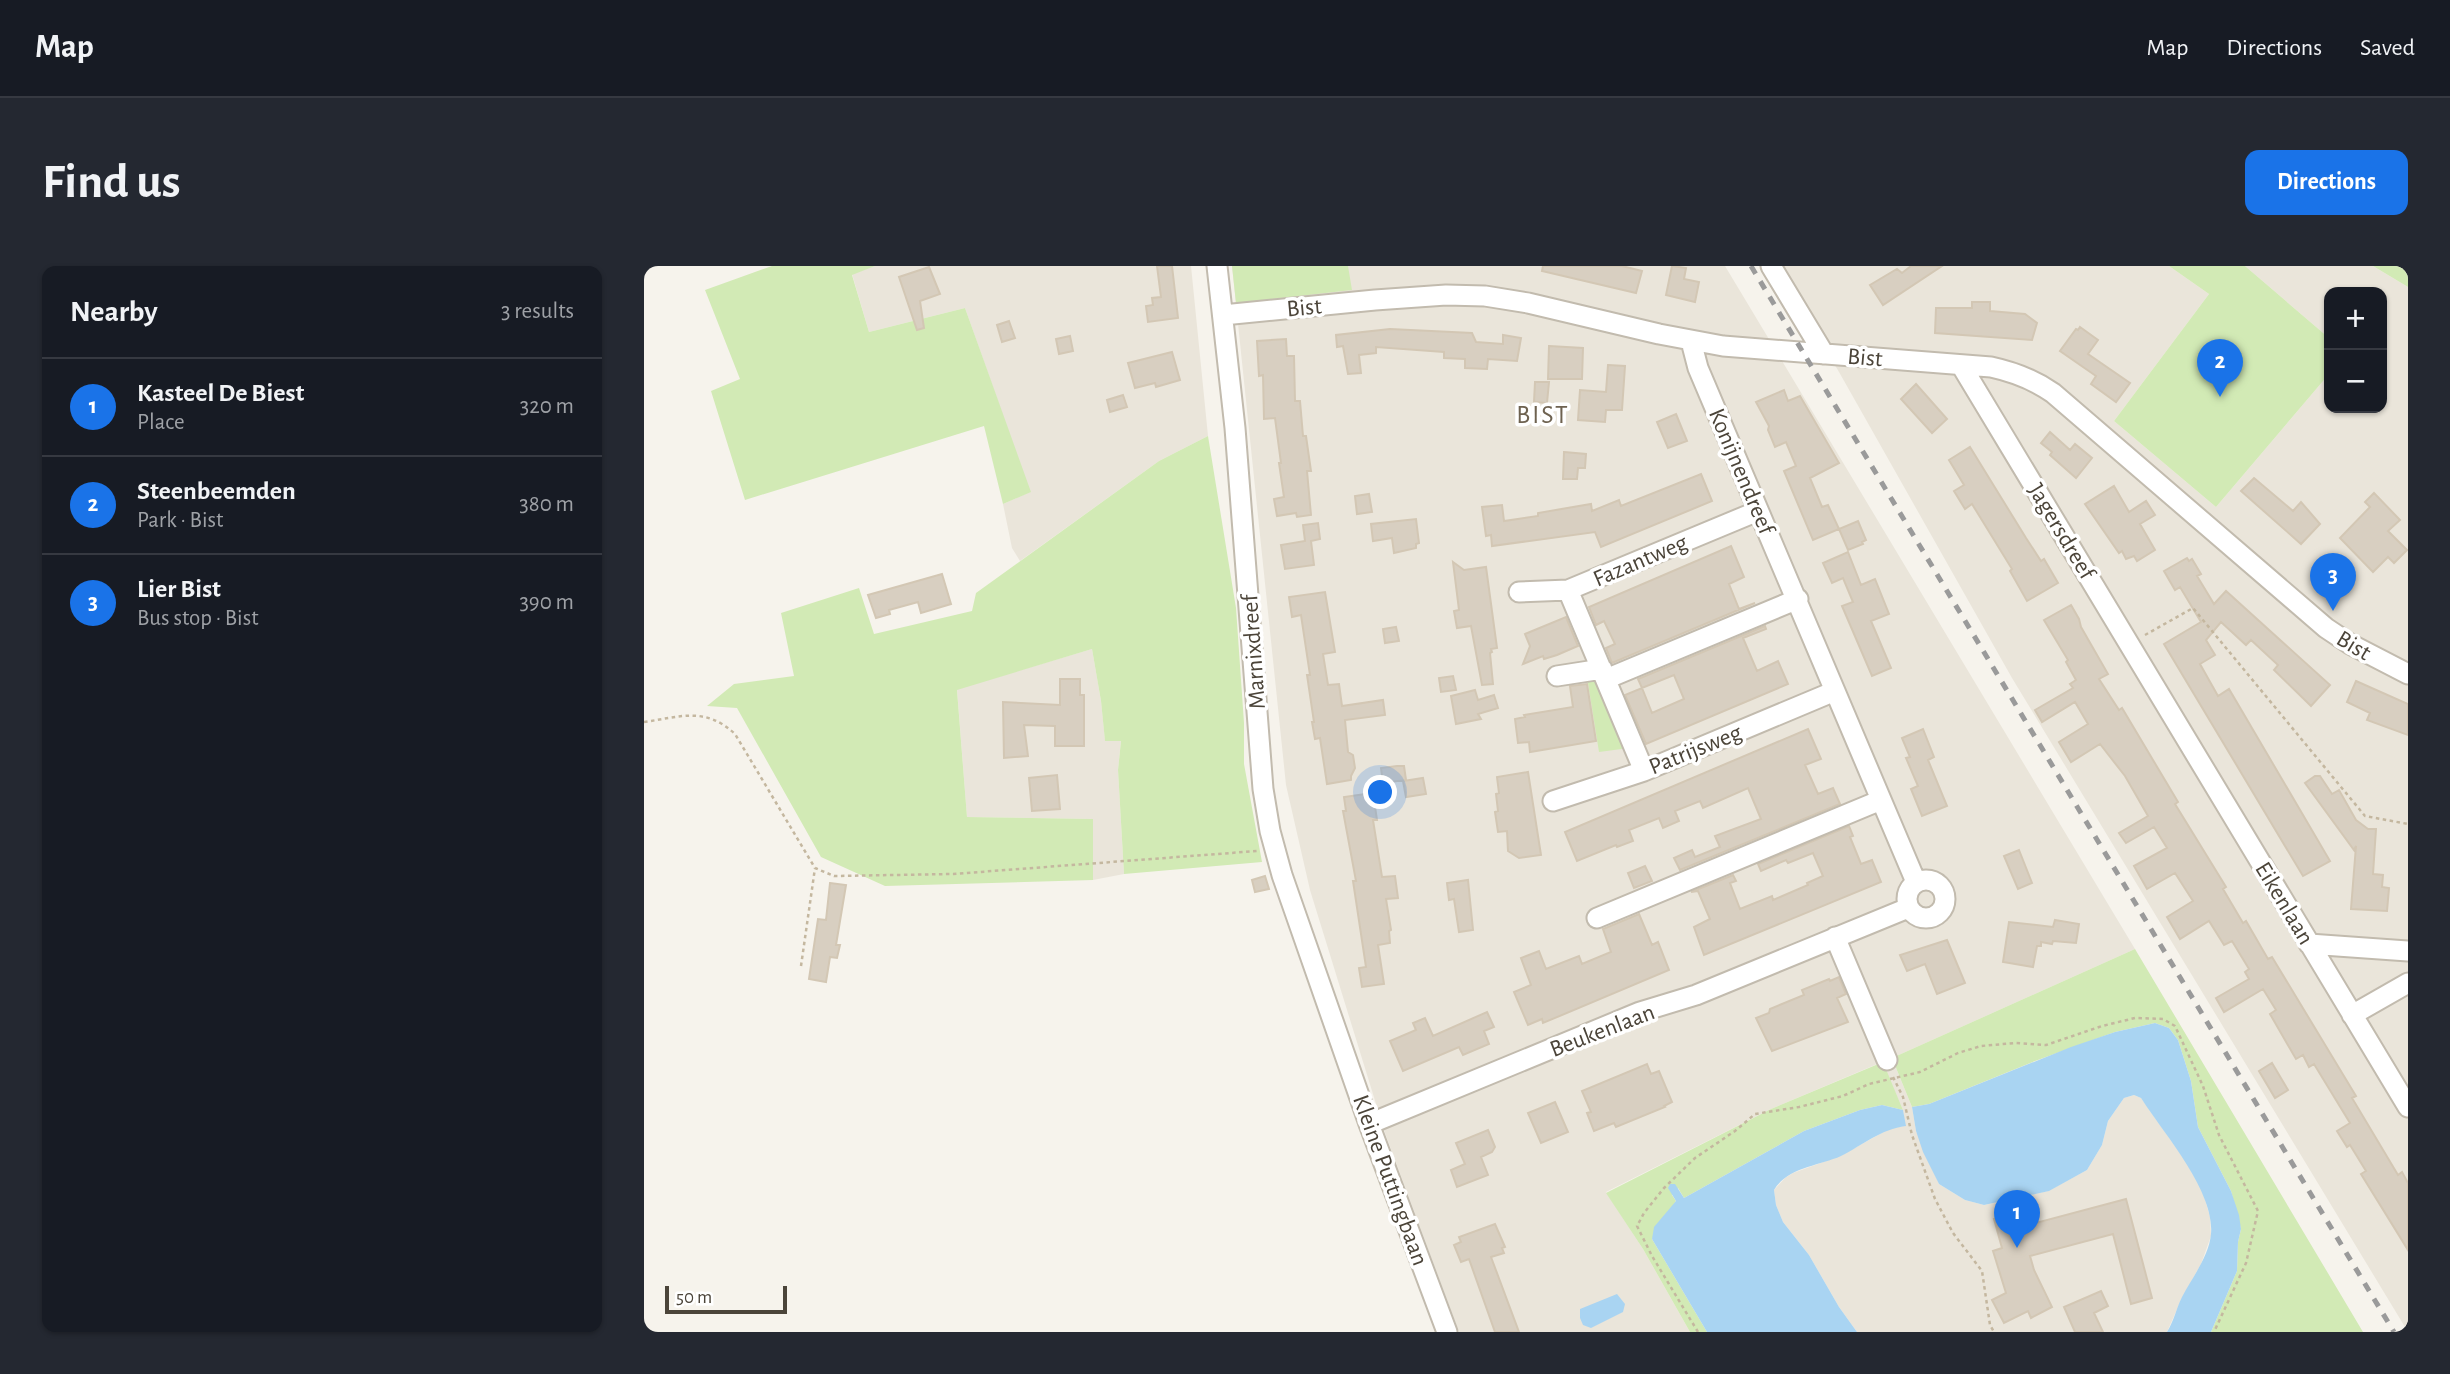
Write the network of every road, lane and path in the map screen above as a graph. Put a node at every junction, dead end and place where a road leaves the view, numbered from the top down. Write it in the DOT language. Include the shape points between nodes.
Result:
graph roads {
  1 [pos="1217,266"];
  2 [pos="1771,266"];
  3 [pos="1223,315"];
  4 [pos="1691,341"];
  5 [pos="1824,354"];
  6 [pos="1961,365"];
  7 [pos="1758,510"];
  8 [pos="1568,590"];
  9 [pos="1519,592"];
  10 [pos="1798,599"];
  11 [pos="2130,644"];
  12 [pos="1604,674"];
  13 [pos="2408,674"];
  14 [pos="1557,676"];
  15 [pos="1835,691"];
  16 [pos="2163,698"];
  17 [pos="644,722"];
  18 [pos="1644,771"];
  19 [pos="1881,800"];
  20 [pos="1553,801"];
  21 [pos="2408,824"];
  22 [pos="1274,849"];
  23 [pos="815,868"];
  24 [pos="1916,882"];
  25 [pos="1908,908"];
  26 [pos="1597,918"];
  27 [pos="1835,937"];
  28 [pos="2309,944"];
  29 [pos="2408,951"];
  30 [pos="801,966"];
  31 [pos="2408,983"];
  32 [pos="2353,1015"];
  33 [pos="1337,1027"];
  34 [pos="1890,1069"];
  35 [pos="2408,1107"];
  36 [pos="1369,1124"];
  37 [pos="1447,1332"];
  38 [pos="1698,1332"];
  39 [pos="1994,1332"];
  40 [pos="2214,1332"];
  1 -- 3 [label="street, Marnixdreef"];
  2 -- 5 [label="street"];
  3 -- 4 [label="street, Bist" via="1475,295"];
  3 -- 22 [label="street, Marnixdreef" via="1263,789"];
  4 -- 5 [label="street, Bist"];
  4 -- 7 [label="street, Konijnendreef"];
  5 -- 6 [label="street, Bist"];
  6 -- 11 [label="street, Jagersdreef"];
  6 -- 13 [label="street, Bist" via="2010,371 2053,393 2326,628"];
  7 -- 8 [label="street, Fazantweg"];
  7 -- 10 [label="street, Konijnendreef"];
  8 -- 9 [label="street, Fazantweg"];
  8 -- 12 [label="street"];
  10 -- 12 [label="street"];
  10 -- 15 [label="street, Konijnendreef"];
  11 -- 16 [label="street, Jagersdreef"];
  11 -- 21 [label="path" via="2193,608 2365,816"];
  12 -- 14 [label="street"];
  12 -- 18 [label="street"];
  15 -- 18 [label="street, Patrijsweg"];
  15 -- 19 [label="street, Konijnendreef"];
  16 -- 28 [label="street, Eikenlaan"];
  17 -- 23 [label="path" via="696,714 726,725"];
  18 -- 20 [label="street, Patrijsweg"];
  19 -- 24 [label="street"];
  19 -- 26 [label="street"];
  22 -- 23 [label="path" via="953,874 834,876"];
  22 -- 33 [label="street, Marnixdreef"];
  23 -- 30 [label="path"];
  24 -- 25 [label="street" via="1907,895"];
  24 -- 25 [label="street, Beukenlaan" via="1934,882 1945,902 1928,918"];
  25 -- 27 [label="street, Beukenlaan"];
  27 -- 34 [label="street"];
  27 -- 36 [label="street, Beukenlaan"];
  28 -- 29 [label="street"];
  28 -- 32 [label="street, Eikenlaan"];
  31 -- 32 [label="street"];
  32 -- 35 [label="street, Eikenlaan"];
  33 -- 36 [label="street, Kleine Puttingbaan"];
  34 -- 38 [label="path" via="1843,1096 1755,1114 1695,1158 1644,1213 1637,1226"];
  34 -- 39 [label="path" via="1935,1199 1982,1271"];
  34 -- 40 [label="path" via="1920,1072 1981,1046 2046,1045 2136,1018 2163,1019 2175,1026 2203,1086 2219,1135 2258,1211 2246,1263"];
  36 -- 37 [label="street, Kleine Puttingbaan"];
}
